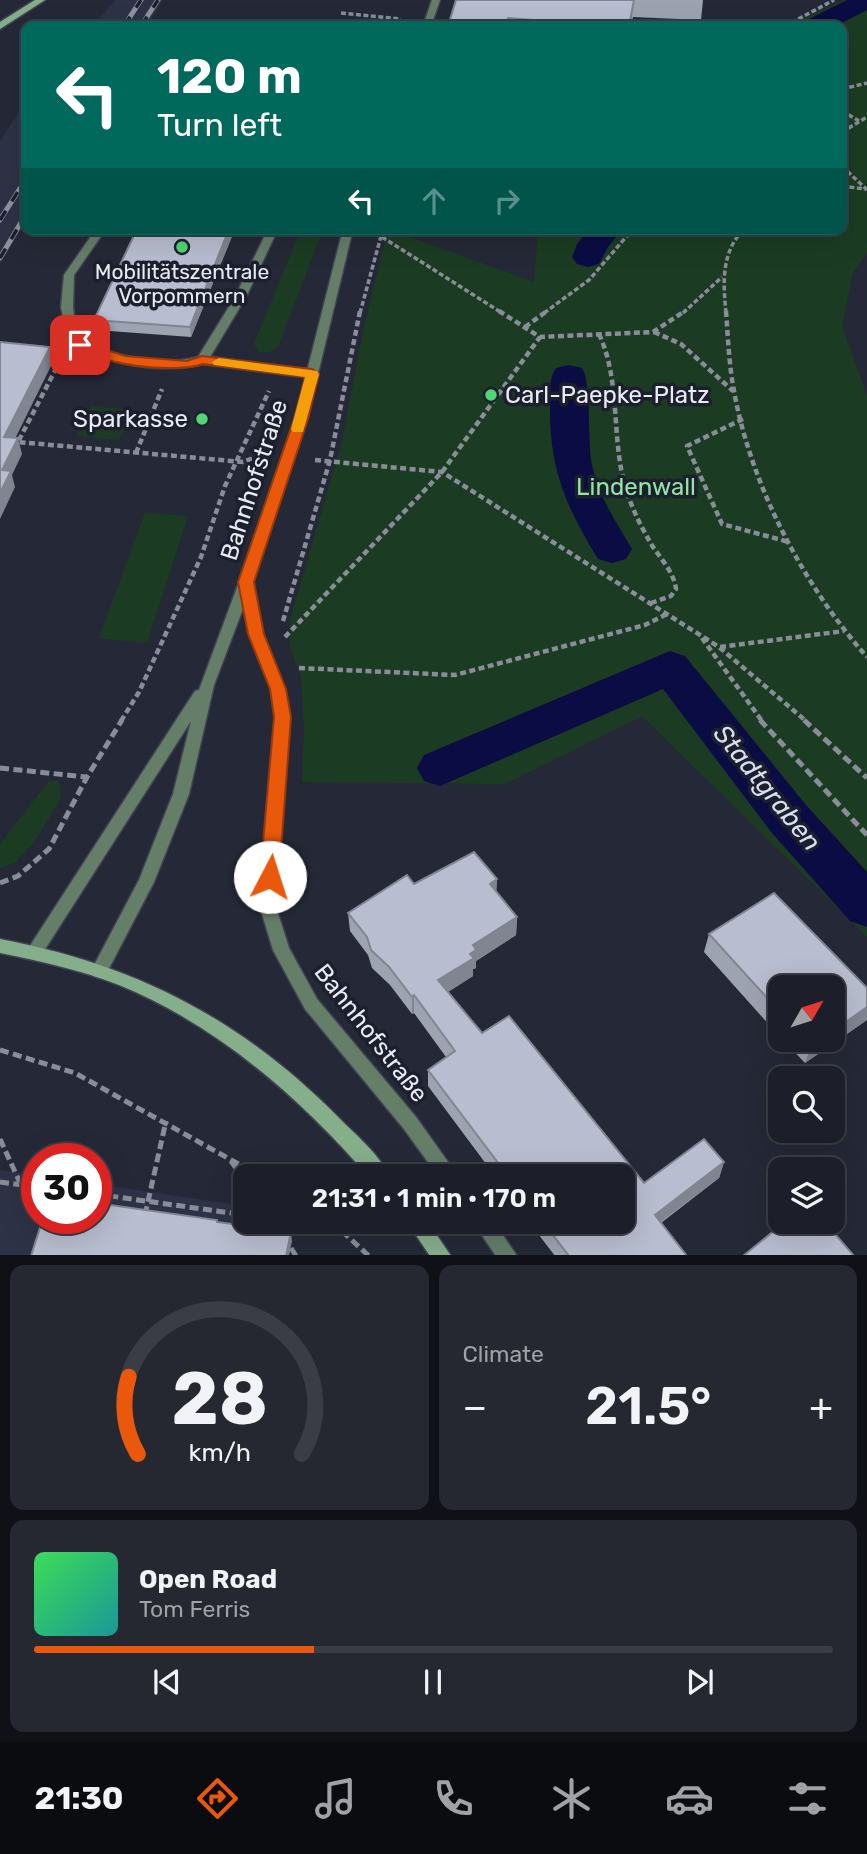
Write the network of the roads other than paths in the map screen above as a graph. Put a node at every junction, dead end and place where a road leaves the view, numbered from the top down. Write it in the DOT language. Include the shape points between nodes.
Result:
graph roads {
  1 [pos="41,0"];
  2 [pos="436,0"];
  3 [pos="429,21"];
  4 [pos="0,26"];
  5 [pos="98,235"];
  6 [pos="270,235"];
  7 [pos="347,235"];
  8 [pos="202,360"];
  9 [pos="312,374"];
  10 [pos="246,582"];
  11 [pos="206,685"];
  12 [pos="0,946"];
  13 [pos="34,952"];
  14 [pos="99,971"];
  15 [pos="370,1164"];
  16 [pos="440,1164"];
  17 [pos="426,1234"];
  18 [pos="492,1234"];
  19 [pos="443,1255"];
  20 [pos="508,1255"];
  1 -- 4 [label="main road"];
  2 -- 3 [label="street"];
  5 -- 8 [label="street" via="69,275 71,339 94,352 124,360 188,365"];
  6 -- 8 [label="street" via="230,318"];
  7 -- 9 [label="street, Bahnhofstraße"];
  8 -- 9 [label="street"];
  9 -- 10 [label="street, Bahnhofstraße"];
  10 -- 11 [label="street, Bahnhofstraße"];
  10 -- 16 [label="street, Bahnhofstraße" via="256,634 278,689 282,717 267,904 273,926 311,1004"];
  11 -- 13 [label="street, Bahnhofstraße"];
  11 -- 14 [label="street, Bahnhofstraße" via="181,794 146,882"];
  12 -- 13 [label="main road"];
  13 -- 14 [label="main road"];
  14 -- 15 [label="main road" via="144,988 214,1028 295,1088"];
  17 -- 19 [label="main road"];
  18 -- 20 [label="street"];
}
